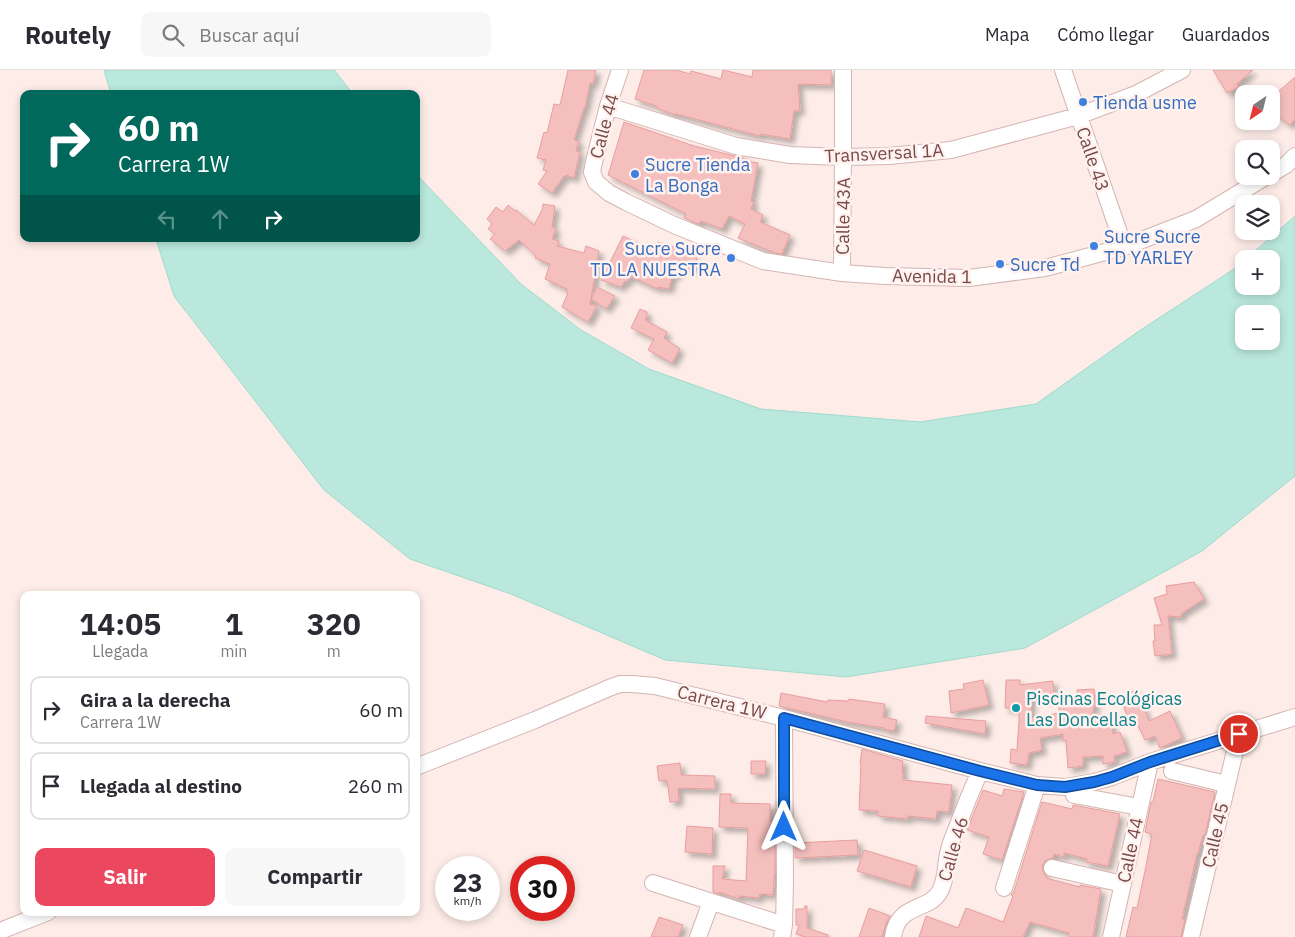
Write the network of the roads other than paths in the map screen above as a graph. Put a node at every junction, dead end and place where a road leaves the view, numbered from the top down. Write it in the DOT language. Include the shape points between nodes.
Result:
graph roads {
  1 [pos="620,70"];
  2 [pos="843,70"];
  3 [pos="1063,70"];
  4 [pos="1182,70"];
  5 [pos="608,106"];
  6 [pos="1078,116"];
  7 [pos="1295,156"];
  8 [pos="843,158"];
  9 [pos="1280,169"];
  10 [pos="596,182"];
  11 [pos="1252,185"];
  12 [pos="1124,247"];
  13 [pos="842,272"];
  14 [pos="1295,716"];
  15 [pos="784,718"];
  16 [pos="1239,734"];
  17 [pos="1150,762"];
  18 [pos="420,765"];
  19 [pos="980,771"];
  20 [pos="1172,771"];
  21 [pos="1226,784"];
  22 [pos="1037,785"];
  23 [pos="1074,794"];
  24 [pos="1139,807"];
  25 [pos="1052,868"];
  26 [pos="653,883"];
  27 [pos="1123,884"];
  28 [pos="1004,888"];
  29 [pos="711,902"];
  30 [pos="38,916"];
  31 [pos="0,931"];
  32 [pos="783,931"];
  33 [pos="698,937"];
  34 [pos="893,937"];
  35 [pos="1111,937"];
  36 [pos="1191,937"];
  1 -- 5 [label="street, Calle 44"];
  2 -- 8 [label="street, Calle 43A"];
  3 -- 6 [label="street, Calle 43"];
  4 -- 6 [label="street, Transversal 1A" via="1136,94"];
  5 -- 8 [label="street, Transversal 1A" via="736,146 790,155"];
  5 -- 10 [label="street, Calle 44" via="592,172"];
  6 -- 8 [label="street, Transversal 1A" via="951,150"];
  6 -- 12 [label="street, Calle 43"];
  7 -- 9 [label="street"];
  8 -- 13 [label="street, Calle 43A"];
  10 -- 13 [label="street, Avenida 1" via="609,193 674,225 763,261"];
  11 -- 12 [label="street, Avenida 1" via="1196,218"];
  12 -- 13 [label="street, Avenida 1" via="1044,268 969,278"];
  14 -- 16 [label="street, Carrera 1W"];
  15 -- 18 [label="street, Carrera 1W" via="655,686 620,684"];
  15 -- 19 [label="street, Carrera 1W"];
  15 -- 32 [label="street"];
  16 -- 17 [label="street, Carrera 1W"];
  16 -- 21 [label="street, Calle 45"];
  17 -- 22 [label="street, Carrera 1W" via="1094,782 1065,787"];
  17 -- 24 [label="street, Calle 44"];
  19 -- 22 [label="street, Carrera 1W"];
  19 -- 34 [label="street, Calle 46" via="948,850 940,892 927,903 905,913"];
  20 -- 21 [label="street"];
  21 -- 36 [label="street, Calle 45"];
  22 -- 28 [label="street"];
  23 -- 24 [label="street"];
  24 -- 27 [label="street, Calle 44"];
  25 -- 27 [label="street"];
  26 -- 29 [label="street"];
  27 -- 35 [label="street, Calle 44"];
  29 -- 32 [label="street"];
  29 -- 33 [label="street"];
  30 -- 31 [label="street"];
}
